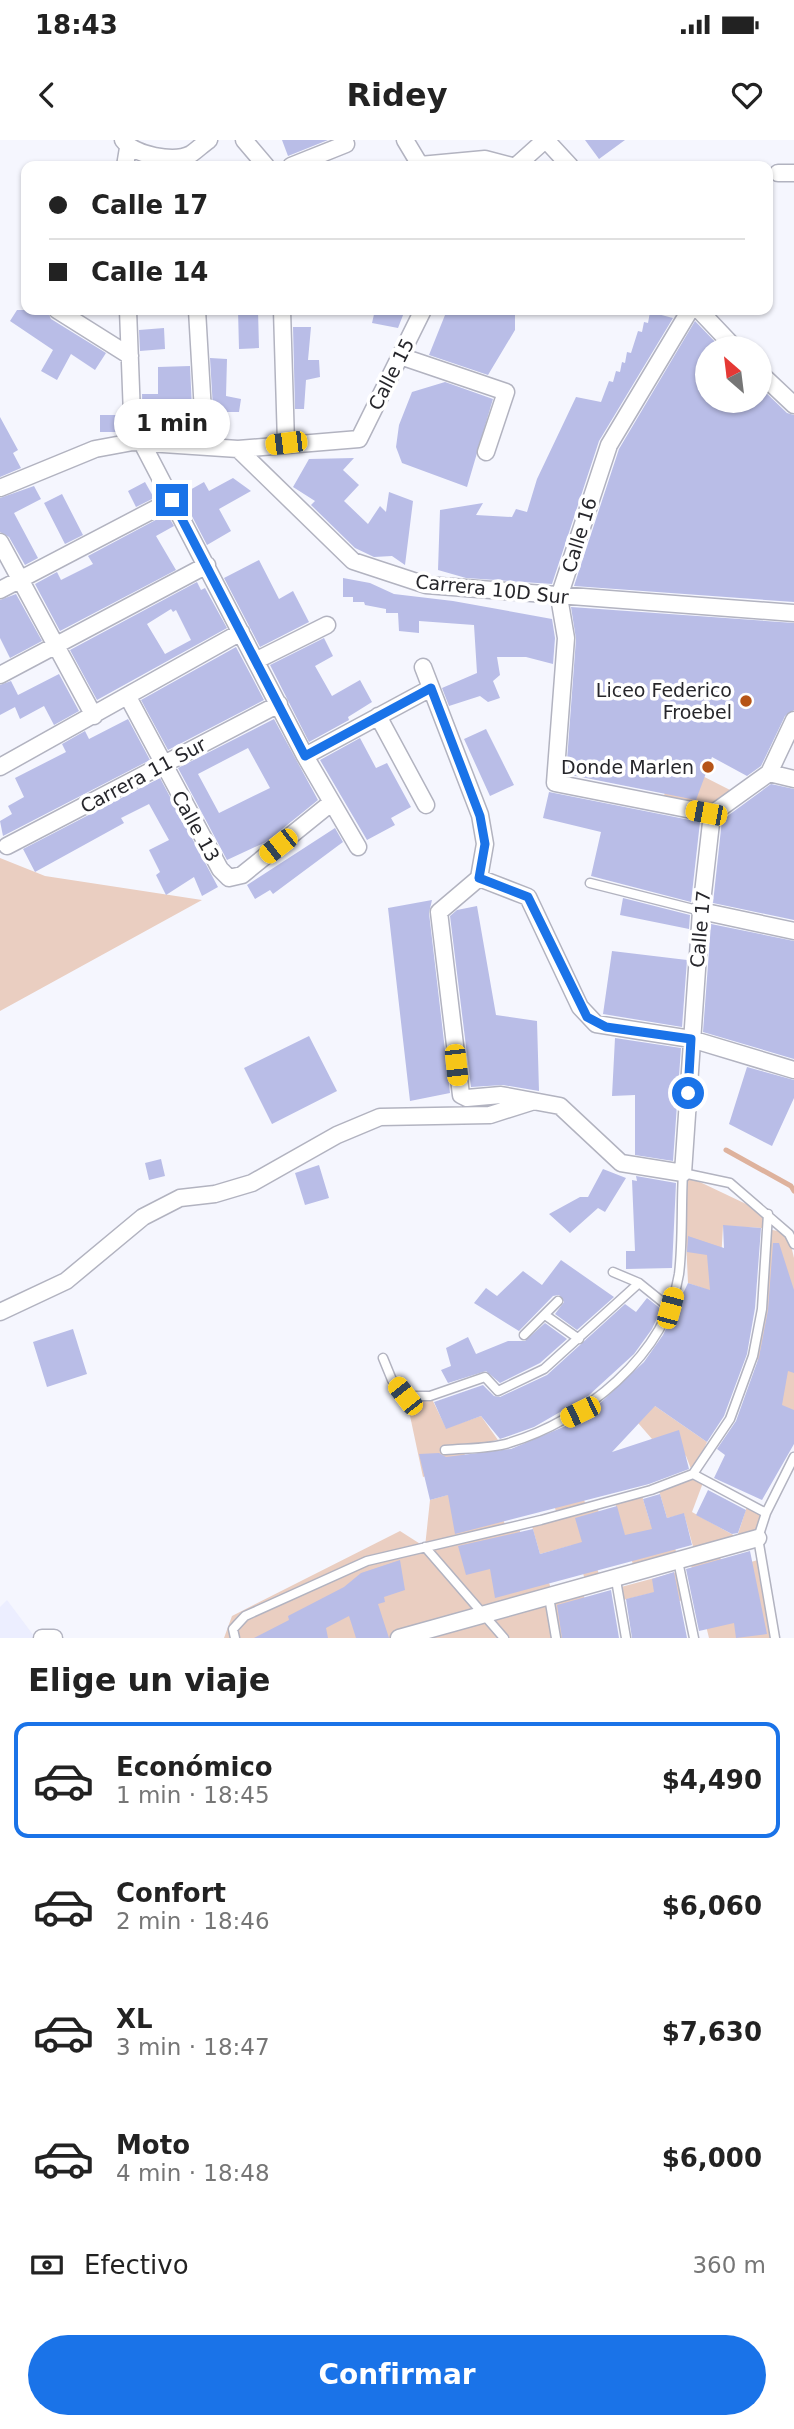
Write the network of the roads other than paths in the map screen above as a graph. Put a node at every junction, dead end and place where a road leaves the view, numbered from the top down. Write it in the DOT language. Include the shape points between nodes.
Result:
graph roads {
  1 [pos="209,140"];
  2 [pos="244,140"];
  3 [pos="405,140"];
  4 [pos="546,140"];
  5 [pos="345,142"];
  6 [pos="126,144"];
  7 [pos="189,161"];
  8 [pos="262,161"];
  9 [pos="302,161"];
  10 [pos="418,161"];
  11 [pos="464,161"];
  12 [pos="493,161"];
  13 [pos="520,161"];
  14 [pos="565,161"];
  15 [pos="65,315"];
  16 [pos="128,315"];
  17 [pos="197,315"];
  18 [pos="282,315"];
  19 [pos="420,315"];
  20 [pos="687,315"];
  21 [pos="704,315"];
  22 [pos="724,336"];
  23 [pos="130,356"];
  24 [pos="400,356"];
  25 [pos="772,383"];
  26 [pos="791,398"];
  27 [pos="138,443"];
  28 [pos="286,443"];
  29 [pos="205,446"];
  30 [pos="237,449"];
  31 [pos="486,452"];
  32 [pos="0,488"];
  33 [pos="172,500"];
  34 [pos="0,542"];
  35 [pos="207,565"];
  36 [pos="20,580"];
  37 [pos="0,590"];
  38 [pos="559,597"];
  39 [pos="794,613"];
  40 [pos="327,625"];
  41 [pos="241,632"];
  42 [pos="55,646"];
  43 [pos="257,660"];
  44 [pos="422,667"];
  45 [pos="0,675"];
  46 [pos="431,688"];
  47 [pos="128,697"];
  48 [pos="279,704"];
  49 [pos="94,716"];
  50 [pos="378,716"];
  51 [pos="794,720"];
  52 [pos="305,756"];
  53 [pos="163,765"];
  54 [pos="0,767"];
  55 [pos="769,773"];
  56 [pos="794,779"];
  57 [pos="331,803"];
  58 [pos="426,805"];
  59 [pos="712,814"];
  60 [pos="6,846"];
  61 [pos="358,848"];
  62 [pos="479,878"];
  63 [pos="590,883"];
  64 [pos="701,911"];
  65 [pos="794,931"];
  66 [pos="691,1039"];
  67 [pos="794,1070"];
  68 [pos="534,1101"];
  69 [pos="683,1173"];
  70 [pos="768,1214"];
  71 [pos="794,1244"];
  72 [pos="614,1272"];
  73 [pos="639,1283"];
  74 [pos="558,1301"];
  75 [pos="670,1308"];
  76 [pos="0,1312"];
  77 [pos="545,1315"];
  78 [pos="524,1335"];
  79 [pos="579,1339"];
  80 [pos="383,1358"];
  81 [pos="445,1450"];
  82 [pos="794,1457"];
  83 [pos="693,1474"];
  84 [pos="766,1513"];
  85 [pos="758,1538"];
  86 [pos="425,1548"];
  87 [pos="678,1561"];
  88 [pos="616,1580"];
  89 [pos="549,1597"];
  90 [pos="482,1613"];
  91 [pos="419,1635"];
  92 [pos="42,1638"];
  93 [pos="54,1638"];
  94 [pos="235,1638"];
  95 [pos="399,1638"];
  96 [pos="504,1638"];
  97 [pos="556,1638"];
  98 [pos="626,1638"];
  99 [pos="694,1638"];
  100 [pos="775,1638"];
  1 -- 7 [label="street"];
  2 -- 8 [label="street"];
  3 -- 10 [label="street"];
  4 -- 13 [label="street"];
  4 -- 14 [label="street"];
  5 -- 9 [label="street"];
  6 -- 7 [label="street" via="153,157"];
  11 -- 12 [label="street"];
  15 -- 23 [label="street"];
  16 -- 23 [label="street"];
  17 -- 29 [label="street"];
  18 -- 28 [label="street"];
  19 -- 24 [label="street, Calle 15"];
  20 -- 38 [label="street, Calle 16" via="608,445"];
  21 -- 22 [label="street"];
  23 -- 27 [label="street"];
  24 -- 28 [label="street, Calle 15" via="359,439"];
  24 -- 31 [label="street" via="506,392"];
  25 -- 26 [label="street"];
  27 -- 29 [label="street"];
  27 -- 32 [label="street" via="95,449"];
  27 -- 33 [label="street"];
  28 -- 30 [label="street"];
  29 -- 30 [label="street"];
  30 -- 38 [label="street, Carrera 10D Sur" via="353,561 426,585"];
  33 -- 35 [label="street"];
  33 -- 36 [label="street"];
  34 -- 36 [label="street"];
  35 -- 41 [label="street"];
  35 -- 42 [label="street"];
  36 -- 37 [label="street"];
  36 -- 42 [label="street"];
  38 -- 39 [label="street, Carrera 10D Sur"];
  38 -- 59 [label="street, Calle 16" via="566,638 555,783"];
  40 -- 43 [label="street"];
  41 -- 43 [label="street"];
  41 -- 47 [label="street"];
  42 -- 45 [label="street"];
  42 -- 49 [label="street"];
  43 -- 48 [label="street"];
  44 -- 46 [label="street"];
  46 -- 50 [label="street"];
  46 -- 62 [label="street" via="480,816 485,844"];
  47 -- 49 [label="street"];
  47 -- 53 [label="street, Calle 13"];
  48 -- 52 [label="street"];
  48 -- 53 [label="street, Carrera 11 Sur"];
  49 -- 54 [label="street"];
  50 -- 52 [label="street"];
  50 -- 58 [label="street"];
  51 -- 55 [label="street"];
  52 -- 57 [label="street"];
  53 -- 57 [label="street, Calle 13" via="229,878 242,875"];
  53 -- 60 [label="street, Carrera 11 Sur"];
  55 -- 56 [label="street"];
  55 -- 59 [label="street"];
  57 -- 61 [label="street"];
  59 -- 64 [label="street, Calle 17"];
  62 -- 66 [label="street" via="528,897 587,1017 606,1027"];
  62 -- 68 [label="street" via="439,912 461,1095"];
  63 -- 64 [label="lane"];
  64 -- 65 [label="street"];
  64 -- 66 [label="street, Calle 17"];
  66 -- 67 [label="street"];
  66 -- 69 [label="street, Calle 17"];
  68 -- 69 [label="street" via="560,1105 621,1163"];
  68 -- 76 [label="street" via="490,1115 380,1117 337,1135 252,1183 215,1195 180,1198 144,1217 66,1281"];
  69 -- 70 [label="lane" via="730,1182"];
  69 -- 75 [label="lane" via="678,1274"];
  70 -- 71 [label="lane"];
  70 -- 83 [label="lane" via="762,1308 753,1356 730,1419"];
  72 -- 73 [label="lane"];
  73 -- 75 [label="lane"];
  73 -- 79 [label="lane"];
  74 -- 77 [label="lane"];
  75 -- 81 [label="lane" via="621,1376 580,1412 506,1444"];
  77 -- 78 [label="lane"];
  77 -- 79 [label="lane"];
  79 -- 80 [label="lane" via="544,1369 498,1391 485,1377 430,1396 405,1396"];
  82 -- 84 [label="lane"];
  83 -- 84 [label="lane"];
  83 -- 86 [label="lane" via="605,1503"];
  84 -- 85 [label="lane"];
  85 -- 87 [label="street"];
  85 -- 100 [label="lane"];
  86 -- 90 [label="lane"];
  86 -- 94 [label="lane" via="367,1561 245,1616 233,1629"];
  87 -- 88 [label="street"];
  87 -- 99 [label="lane"];
  88 -- 89 [label="street"];
  88 -- 98 [label="lane"];
  89 -- 90 [label="street"];
  89 -- 97 [label="lane"];
  90 -- 91 [label="street"];
  90 -- 96 [label="lane"];
  91 -- 95 [label="street"];
  92 -- 93 [label="street"];
}
